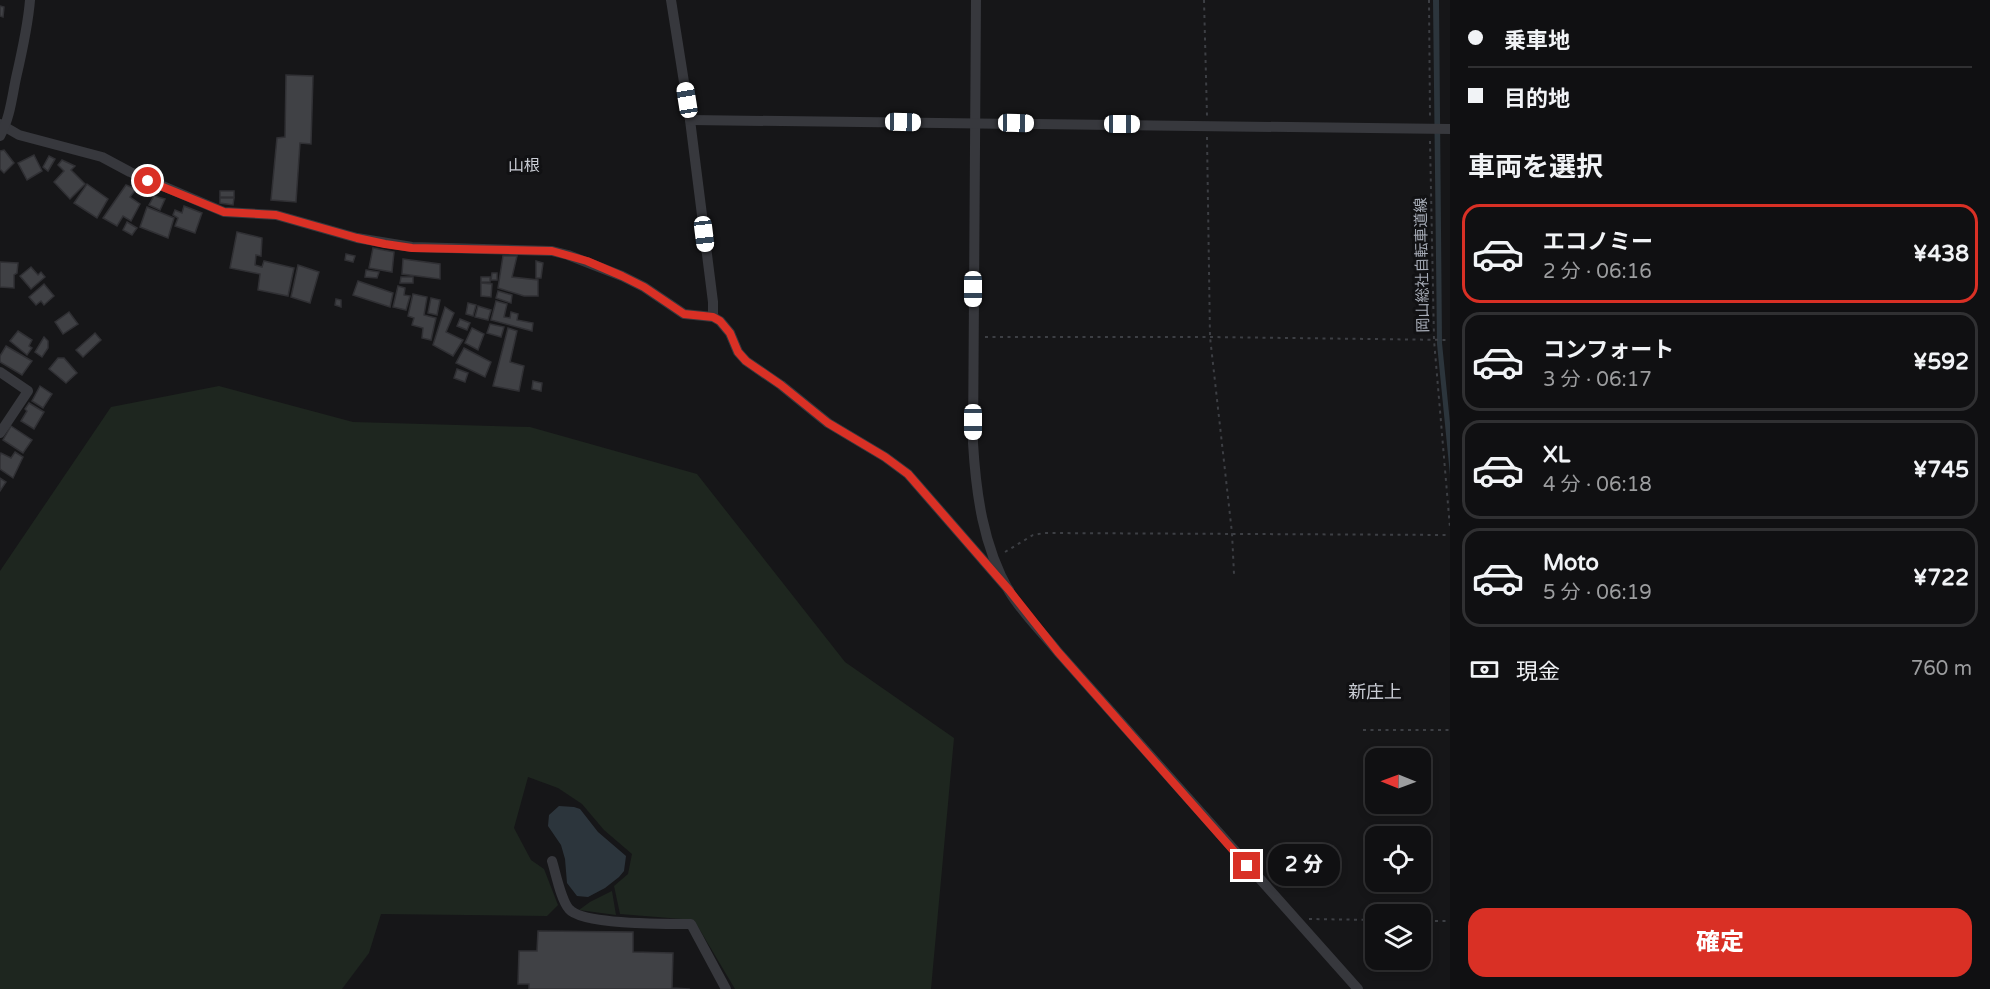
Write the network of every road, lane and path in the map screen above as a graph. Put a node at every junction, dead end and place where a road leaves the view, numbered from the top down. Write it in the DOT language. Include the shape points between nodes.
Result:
graph roads {
  1 [pos="30,0"];
  2 [pos="671,0"];
  3 [pos="976,0"];
  4 [pos="1204,0"];
  5 [pos="1429,0"];
  6 [pos="690,120"];
  7 [pos="974,123"];
  8 [pos="1207,125"];
  9 [pos="2,129"];
  10 [pos="1439,129"];
  11 [pos="713,317"];
  12 [pos="973,337"];
  13 [pos="1210,337"];
  14 [pos="1435,340"];
  15 [pos="1450,340"];
  16 [pos="0,372"];
  17 [pos="0,433"];
  18 [pos="1450,528"];
  19 [pos="1232,534"];
  20 [pos="1450,534"];
  21 [pos="994,558"];
  22 [pos="1234,574"];
  23 [pos="1009,590"];
  24 [pos="1363,730"];
  25 [pos="1450,730"];
  26 [pos="552,861"];
  27 [pos="1295,919"];
  28 [pos="1365,920"];
  29 [pos="1431,921"];
  30 [pos="1450,921"];
  31 [pos="726,989"];
  32 [pos="1358,989"];
  1 -- 9 [label="street"];
  2 -- 6 [label="street"];
  3 -- 7 [label="street"];
  4 -- 8 [label="path"];
  5 -- 10 [label="path, 岡山総社自転車道線"];
  6 -- 7 [label="street"];
  6 -- 11 [label="street"];
  7 -- 8 [label="street"];
  7 -- 12 [label="street"];
  8 -- 10 [label="street"];
  8 -- 13 [label="path"];
  9 -- 11 [label="street" via="102,157 224,212 276,215 357,238 412,248 552,251 622,276 684,314"];
  10 -- 14 [label="path, 岡山総社自転車道線"];
  11 -- 23 [label="street" via="730,333 746,361 828,423 908,474"];
  12 -- 13 [label="path"];
  12 -- 21 [label="street" via="976,484"];
  13 -- 14 [label="path"];
  13 -- 19 [label="path"];
  14 -- 15 [label="path"];
  14 -- 18 [label="path, 岡山総社自転車道線"];
  16 -- 17 [label="street" via="28,391"];
  19 -- 20 [label="path"];
  19 -- 21 [label="path" via="1044,533 1033,535"];
  19 -- 22 [label="path"];
  21 -- 23 [label="street"];
  23 -- 27 [label="street" via="1058,652"];
  24 -- 25 [label="path"];
  26 -- 31 [label="street" via="567,907 573,913 606,921 691,924"];
  27 -- 28 [label="path"];
  27 -- 32 [label="street"];
  29 -- 30 [label="path"];
}
